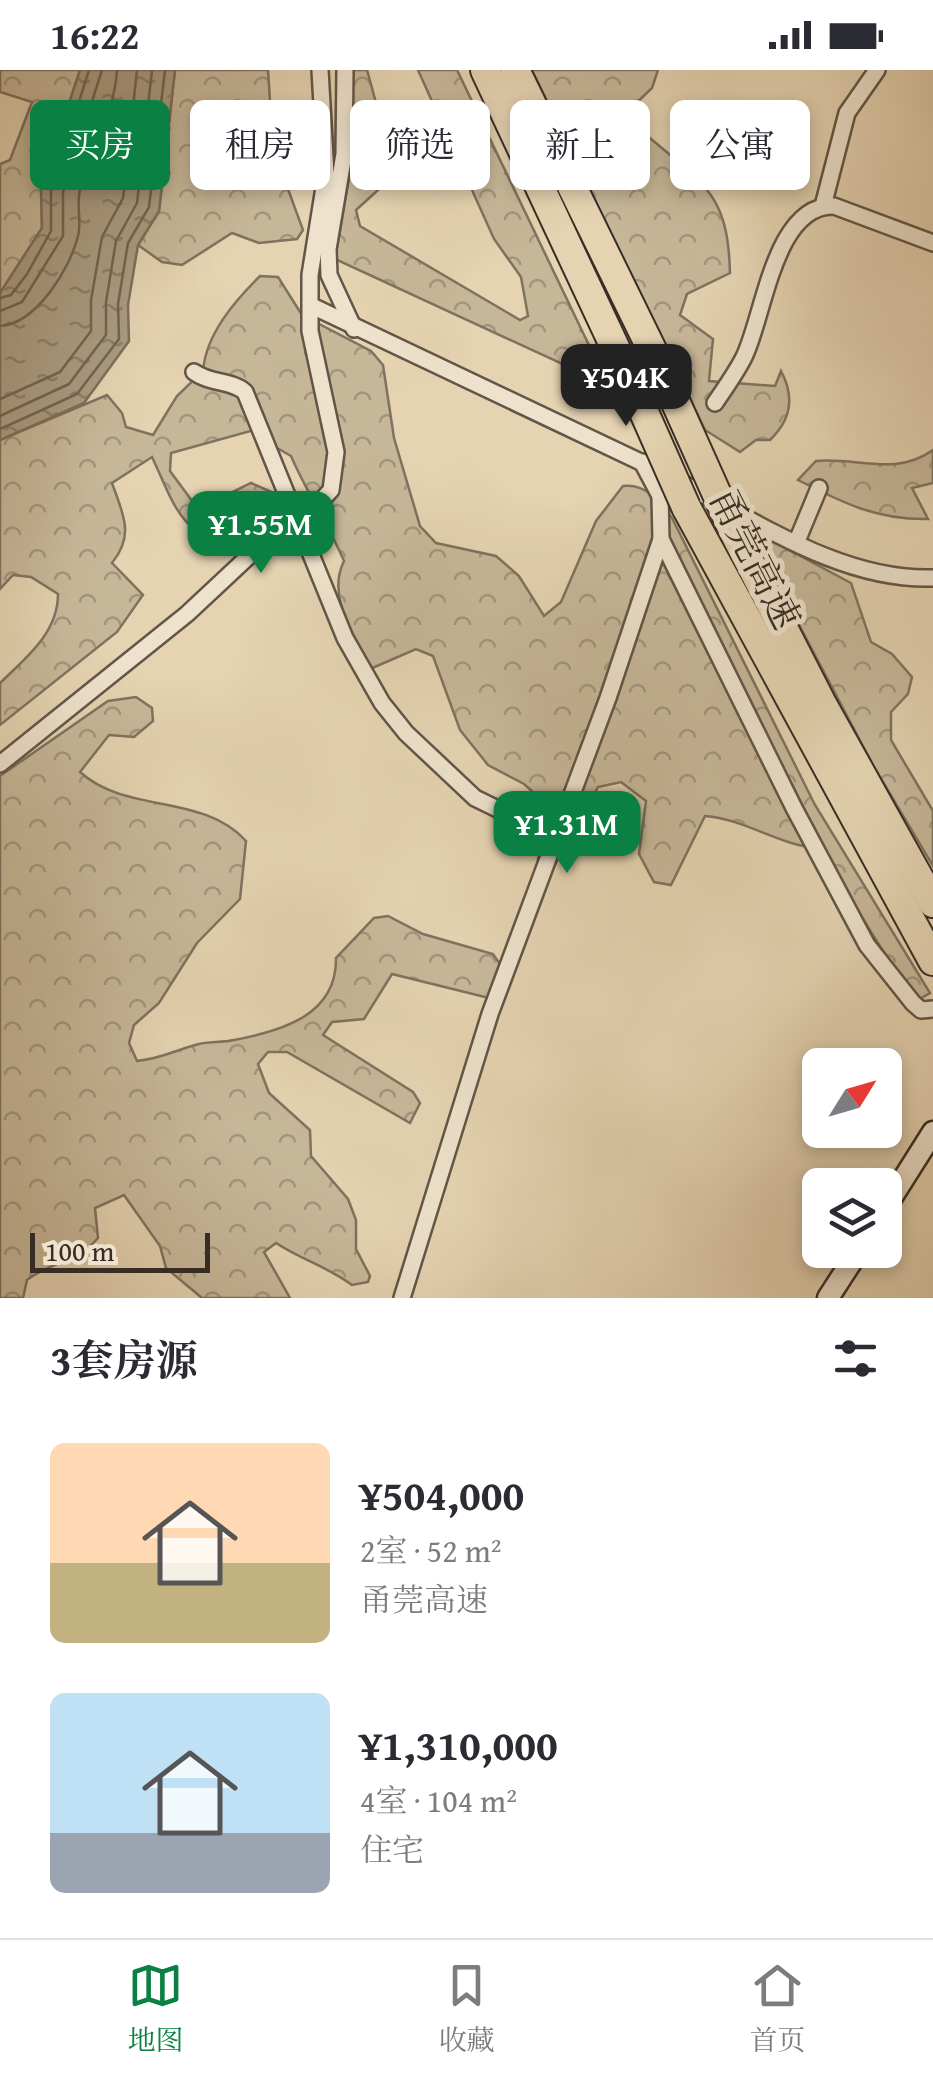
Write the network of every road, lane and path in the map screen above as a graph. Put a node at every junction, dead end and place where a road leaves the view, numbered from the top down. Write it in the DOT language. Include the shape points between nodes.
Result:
graph roads {
  1 [pos="320,70"];
  2 [pos="345,70"];
  3 [pos="486,70"];
  4 [pos="516,70"];
  5 [pos="876,70"];
  6 [pos="823,206"];
  7 [pos="933,243"];
  8 [pos="312,306"];
  9 [pos="354,329"];
  10 [pos="194,372"];
  11 [pos="715,403"];
  12 [pos="642,462"];
  13 [pos="818,488"];
  14 [pos="300,519"];
  15 [pos="661,539"];
  16 [pos="797,541"];
  17 [pos="933,578"];
  18 [pos="0,764"];
  19 [pos="567,811"];
  20 [pos="933,903"];
  21 [pos="933,961"];
  22 [pos="933,1009"];
  23 [pos="933,1132"];
  24 [pos="902,1181"];
  25 [pos="847,1268"];
  26 [pos="402,1298"];
  27 [pos="828,1298"];
  1 -- 8 [label="street" via="326,175 310,275"];
  2 -- 9 [label="street" via="344,154 328,249 329,275"];
  3 -- 21 [label="highway, 甬莞高速, bridge" via="686,508"];
  4 -- 20 [label="highway, 甬莞高速, bridge" via="732,528"];
  5 -- 6 [label="street" via="847,113"];
  6 -- 7 [label="street"];
  6 -- 11 [label="street" via="806,215 784,244 745,355"];
  8 -- 9 [label="street"];
  8 -- 14 [label="street" via="310,331 336,452 322,502"];
  9 -- 12 [label="street"];
  10 -- 14 [label="street" via="245,392"];
  12 -- 15 [label="street" via="660,496"];
  12 -- 16 [label="street"];
  13 -- 16 [label="street"];
  14 -- 18 [label="street"];
  14 -- 19 [label="street" via="345,638 406,733 474,798 500,812 528,817"];
  15 -- 19 [label="street"];
  15 -- 22 [label="street" via="868,945 913,1004"];
  16 -- 17 [label="street" via="850,568"];
  19 -- 26 [label="street" via="490,1014"];
  23 -- 24 [label="main road"];
  25 -- 27 [label="main road"];
}
